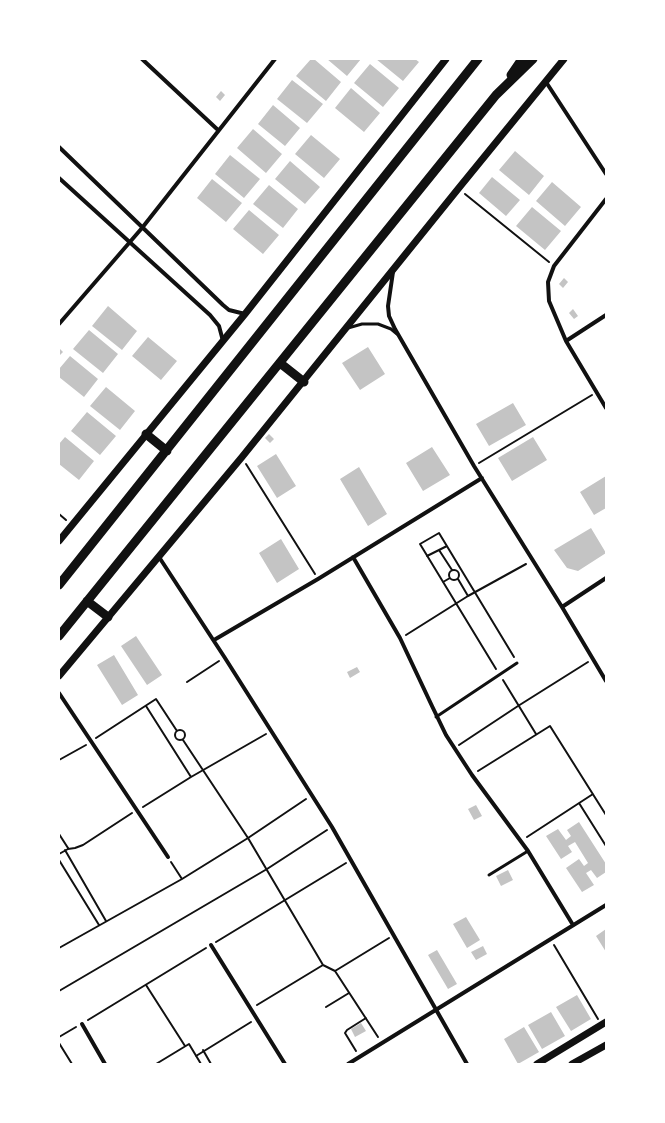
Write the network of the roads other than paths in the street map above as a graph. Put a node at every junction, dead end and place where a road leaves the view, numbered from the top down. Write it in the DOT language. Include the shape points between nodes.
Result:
graph roads {
  1 [pos="142,59"];
  2 [pos="275,59"];
  3 [pos="446,59"];
  4 [pos="478,59"];
  5 [pos="522,59"];
  6 [pos="533,59"];
  7 [pos="564,59"];
  8 [pos="546,82"];
  9 [pos="496,96"];
  10 [pos="218,130"];
  11 [pos="59,147"];
  12 [pos="606,174"];
  13 [pos="59,178"];
  14 [pos="606,199"];
  15 [pos="142,228"];
  16 [pos="130,242"];
  17 [pos="393,270"];
  18 [pos="244,314"];
  19 [pos="606,315"];
  20 [pos="59,324"];
  21 [pos="347,328"];
  22 [pos="398,335"];
  23 [pos="223,341"];
  24 [pos="566,341"];
  25 [pos="280,363"];
  26 [pos="304,382"];
  27 [pos="606,408"];
  28 [pos="146,434"];
  29 [pos="167,451"];
  30 [pos="482,478"];
  31 [pos="59,541"];
  32 [pos="159,557"];
  33 [pos="353,557"];
  34 [pos="606,578"];
  35 [pos="59,585"];
  36 [pos="87,601"];
  37 [pos="562,607"];
  38 [pos="108,617"];
  39 [pos="59,636"];
  40 [pos="214,640"];
  41 [pos="518,663"];
  42 [pos="59,676"];
  43 [pos="606,681"];
  44 [pos="59,693"];
  45 [pos="436,716"];
  46 [pos="528,852"];
  47 [pos="168,857"];
  48 [pos="489,875"];
  49 [pos="606,904"];
  50 [pos="573,925"];
  51 [pos="211,945"];
  52 [pos="435,1010"];
  53 [pos="82,1024"];
  54 [pos="604,1024"];
  55 [pos="606,1045"];
  56 [pos="105,1064"];
  57 [pos="285,1064"];
  58 [pos="348,1064"];
  59 [pos="467,1064"];
  60 [pos="537,1064"];
  61 [pos="572,1064"];
  1 -- 10 [label="street"];
  2 -- 10 [label="street"];
  3 -- 18 [label="street"];
  4 -- 29 [label="main road"];
  5 -- 9 [label="main road"];
  6 -- 9 [label="main road"];
  7 -- 8 [label="street"];
  8 -- 12 [label="street"];
  8 -- 17 [label="street"];
  9 -- 25 [label="main road"];
  10 -- 15 [label="street"];
  11 -- 15 [label="street"];
  13 -- 16 [label="street"];
  14 -- 24 [label="street" via="554,266 548,282 549,301"];
  15 -- 16 [label="street"];
  15 -- 18 [label="street" via="223,305 229,310"];
  16 -- 20 [label="street"];
  16 -- 23 [label="street" via="215,321"];
  17 -- 21 [label="street"];
  17 -- 22 [label="street" via="388,306 389,316"];
  18 -- 23 [label="street"];
  19 -- 24 [label="street"];
  21 -- 22 [label="lane" via="362,324 378,324"];
  21 -- 26 [label="street"];
  22 -- 30 [label="street"];
  23 -- 28 [label="street"];
  24 -- 27 [label="street"];
  25 -- 26 [label="main road"];
  25 -- 36 [label="main road"];
  26 -- 32 [label="street"];
  28 -- 29 [label="main road"];
  28 -- 31 [label="street"];
  29 -- 35 [label="main road"];
  30 -- 33 [label="street"];
  30 -- 37 [label="street"];
  32 -- 38 [label="street"];
  32 -- 40 [label="street"];
  33 -- 40 [label="street"];
  33 -- 45 [label="street" via="400,638"];
  34 -- 37 [label="street"];
  36 -- 38 [label="main road"];
  36 -- 39 [label="main road"];
  37 -- 43 [label="street"];
  38 -- 42 [label="street"];
  40 -- 52 [label="street" via="332,827"];
  41 -- 45 [label="lane"];
  44 -- 47 [label="street"];
  45 -- 46 [label="street" via="472,775"];
  46 -- 48 [label="lane"];
  46 -- 50 [label="street"];
  49 -- 50 [label="street"];
  50 -- 52 [label="street"];
  51 -- 57 [label="street"];
  52 -- 58 [label="street"];
  52 -- 59 [label="street"];
  53 -- 56 [label="street"];
  54 -- 60 [label="street"];
  55 -- 61 [label="street"];
}
